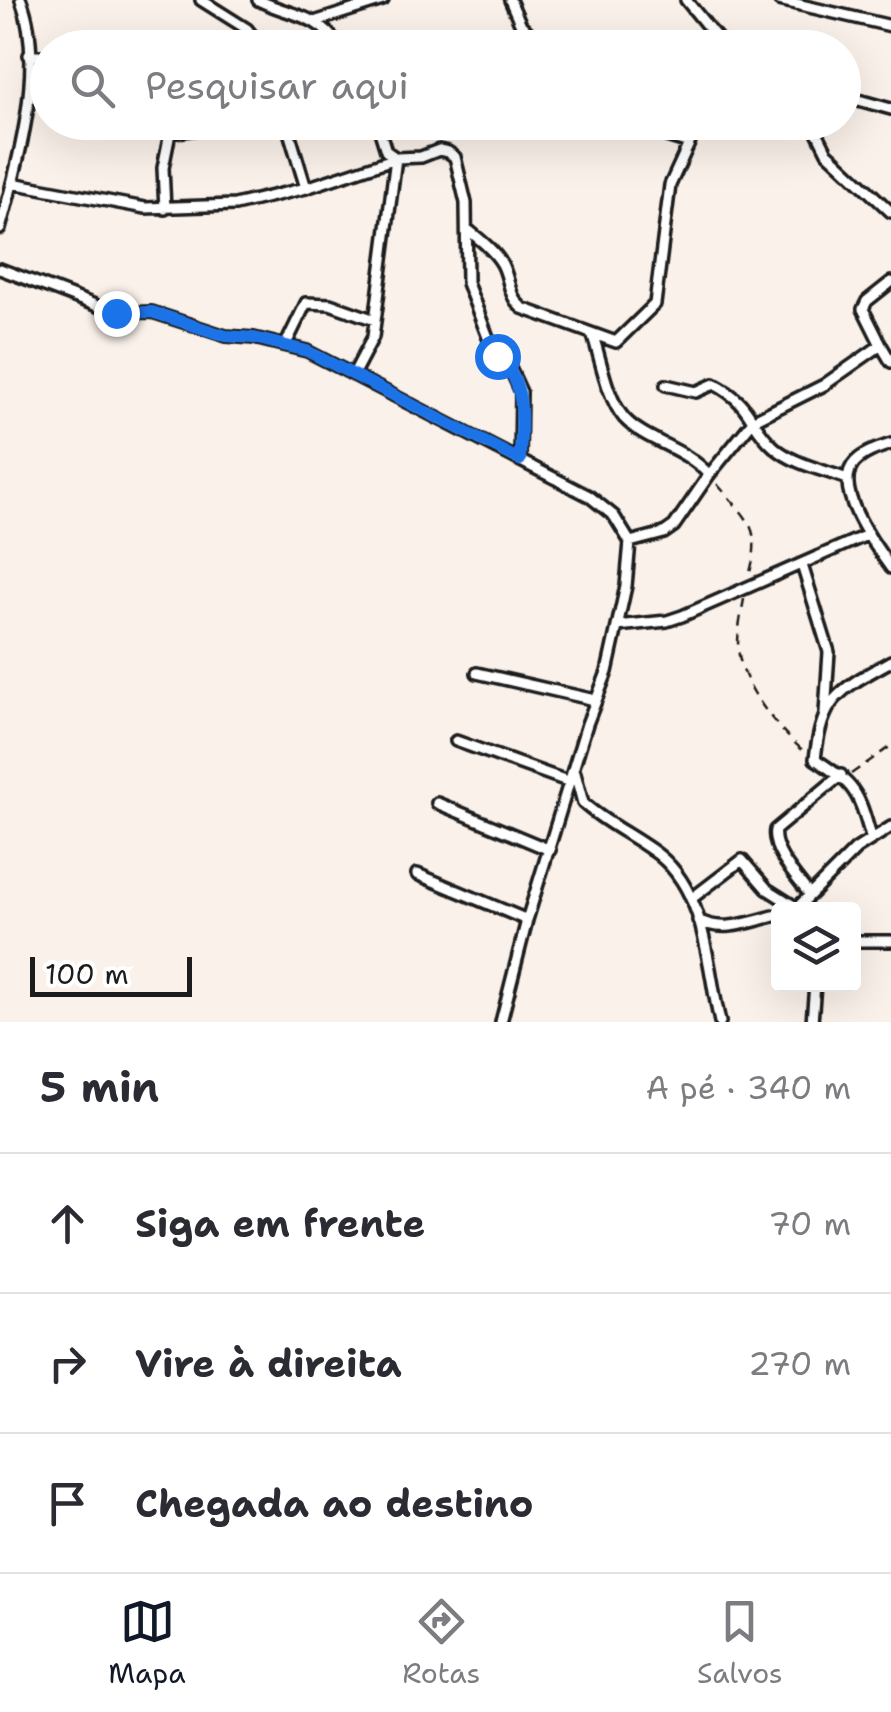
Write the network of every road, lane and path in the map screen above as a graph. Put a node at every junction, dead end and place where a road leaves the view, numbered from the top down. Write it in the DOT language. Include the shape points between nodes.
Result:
graph roads {
  1 [pos="20,0"];
  2 [pos="201,0"];
  3 [pos="258,0"];
  4 [pos="352,0"];
  5 [pos="383,0"];
  6 [pos="510,0"];
  7 [pos="686,0"];
  8 [pos="779,0"];
  9 [pos="344,11"];
  10 [pos="317,21"];
  11 [pos="891,26"];
  12 [pos="248,30"];
  13 [pos="325,30"];
  14 [pos="526,30"];
  15 [pos="710,30"];
  16 [pos="29,54"];
  17 [pos="861,101"];
  18 [pos="891,109"];
  19 [pos="169,140"];
  20 [pos="291,140"];
  21 [pos="383,140"];
  22 [pos="683,140"];
  23 [pos="820,140"];
  24 [pos="690,142"];
  25 [pos="396,158"];
  26 [pos="12,184"];
  27 [pos="306,188"];
  28 [pos="166,209"];
  29 [pos="891,212"];
  30 [pos="467,228"];
  31 [pos="0,229"];
  32 [pos="0,269"];
  33 [pos="891,282"];
  34 [pos="376,320"];
  35 [pos="594,336"];
  36 [pos="286,344"];
  37 [pos="881,345"];
  38 [pos="891,362"];
  39 [pos="354,374"];
  40 [pos="666,385"];
  41 [pos="754,420"];
  42 [pos="891,444"];
  43 [pos="520,460"];
  44 [pos="709,475"];
  45 [pos="847,479"];
  46 [pos="866,535"];
  47 [pos="630,542"];
  48 [pos="802,566"];
  49 [pos="891,568"];
  50 [pos="747,585"];
  51 [pos="616,626"];
  52 [pos="891,661"];
  53 [pos="476,673"];
  54 [pos="595,700"];
  55 [pos="825,713"];
  56 [pos="456,741"];
  57 [pos="891,746"];
  58 [pos="815,759"];
  59 [pos="574,770"];
  60 [pos="843,777"];
  61 [pos="570,782"];
  62 [pos="437,803"];
  63 [pos="891,827"];
  64 [pos="872,837"];
  65 [pos="550,850"];
  66 [pos="418,874"];
  67 [pos="810,896"];
  68 [pos="691,899"];
  69 [pos="787,902"];
  70 [pos="804,902"];
  71 [pos="771,916"];
  72 [pos="527,920"];
  73 [pos="698,920"];
  74 [pos="861,941"];
  75 [pos="891,942"];
  76 [pos="814,992"];
  77 [pos="501,1022"];
  78 [pos="720,1022"];
  79 [pos="812,1022"];
  1 -- 16 [label="street"];
  2 -- 12 [label="street"];
  3 -- 10 [label="street"];
  4 -- 9 [label="street"];
  5 -- 9 [label="street"];
  6 -- 14 [label="street"];
  7 -- 15 [label="street"];
  8 -- 11 [label="street"];
  9 -- 10 [label="street"];
  10 -- 13 [label="street"];
  16 -- 26 [label="street"];
  17 -- 18 [label="street"];
  19 -- 28 [label="street"];
  20 -- 27 [label="street"];
  21 -- 25 [label="street"];
  22 -- 24 [label="street"];
  23 -- 29 [label="street"];
  24 -- 35 [label="street" via="670,185 654,304 616,342"];
  25 -- 27 [label="street"];
  25 -- 30 [label="street" via="438,150 455,158"];
  25 -- 34 [label="street"];
  26 -- 28 [label="street"];
  26 -- 31 [label="street"];
  27 -- 28 [label="street" via="235,205"];
  30 -- 35 [label="street" via="497,256 522,308"];
  30 -- 43 [label="street" via="467,283 490,345 520,392"];
  32 -- 36 [label="street" via="116,313 152,312 226,336"];
  33 -- 37 [label="street" via="863,309"];
  34 -- 36 [label="street" via="306,303"];
  34 -- 39 [label="street"];
  35 -- 44 [label="street" via="627,421 693,458"];
  36 -- 39 [label="street"];
  37 -- 38 [label="street"];
  37 -- 41 [label="street" via="824,385"];
  39 -- 43 [label="street"];
  40 -- 41 [label="street" via="696,392 714,384 740,400"];
  41 -- 44 [label="street"];
  41 -- 45 [label="street" via="776,450"];
  42 -- 45 [label="street" via="853,463"];
  43 -- 47 [label="street" via="590,496"];
  44 -- 47 [label="street" via="674,526"];
  44 -- 50 [label="path" via="756,536"];
  45 -- 46 [label="street"];
  46 -- 48 [label="street"];
  46 -- 49 [label="street"];
  47 -- 51 [label="street"];
  48 -- 50 [label="street"];
  48 -- 55 [label="street" via="829,652"];
  50 -- 51 [label="street" via="667,621"];
  50 -- 58 [label="path" via="739,654 747,681 788,738"];
  51 -- 54 [label="street"];
  52 -- 55 [label="street" via="850,684"];
  53 -- 54 [label="street"];
  54 -- 59 [label="street"];
  55 -- 58 [label="street"];
  56 -- 61 [label="street"];
  57 -- 60 [label="path"];
  58 -- 60 [label="street"];
  59 -- 61 [label="street"];
  59 -- 68 [label="street" via="582,803 664,860"];
  60 -- 64 [label="street" via="862,804"];
  60 -- 67 [label="street" via="775,830 773,838"];
  61 -- 65 [label="street"];
  62 -- 65 [label="street"];
  63 -- 64 [label="street"];
  64 -- 67 [label="street"];
  65 -- 72 [label="street"];
  66 -- 72 [label="street"];
  67 -- 70 [label="street"];
  68 -- 69 [label="street" via="742,860"];
  68 -- 73 [label="street"];
  71 -- 73 [label="street" via="726,927"];
  72 -- 77 [label="street"];
  73 -- 78 [label="street"];
  74 -- 75 [label="street"];
  76 -- 79 [label="street"];
}
